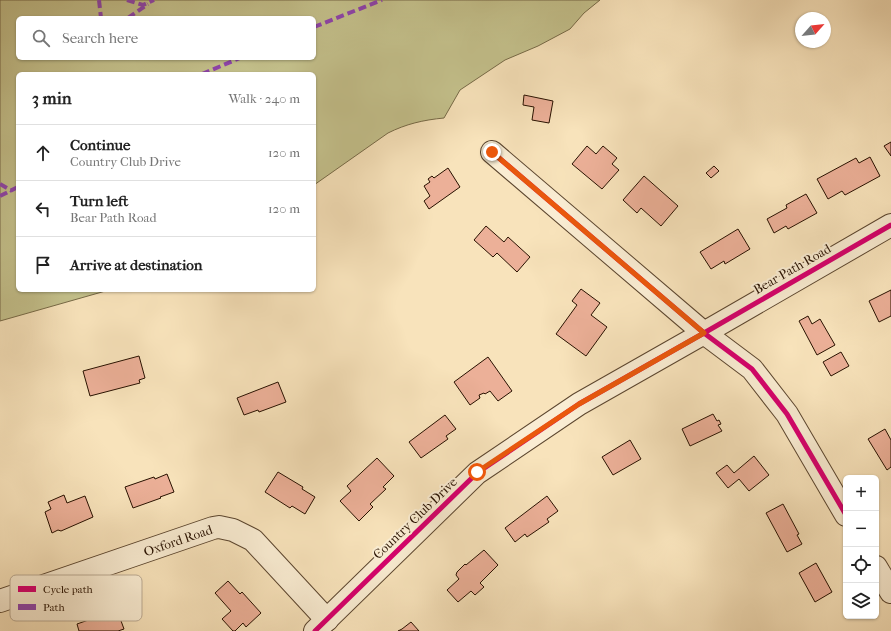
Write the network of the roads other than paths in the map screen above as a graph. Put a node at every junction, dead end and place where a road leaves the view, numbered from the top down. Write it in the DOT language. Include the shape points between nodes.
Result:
graph roads {
  1 [pos="492,152"];
  2 [pos="891,225"];
  3 [pos="704,333"];
  4 [pos="844,511"];
  5 [pos="879,572"];
  6 [pos="76,575"];
  7 [pos="891,592"];
  8 [pos="10,598"];
  9 [pos="0,601"];
  10 [pos="321,625"];
  1 -- 3 [label="street"];
  2 -- 3 [label="street, Bear Path Road"];
  3 -- 4 [label="street" via="752,369 787,414"];
  3 -- 10 [label="street, Country Club Drive" via="579,404 477,472"];
  5 -- 7 [label="street"];
  6 -- 10 [label="street, Oxford Road" via="219,527 233,530 253,540"];
  8 -- 9 [label="street, Oxford Road"];
}
